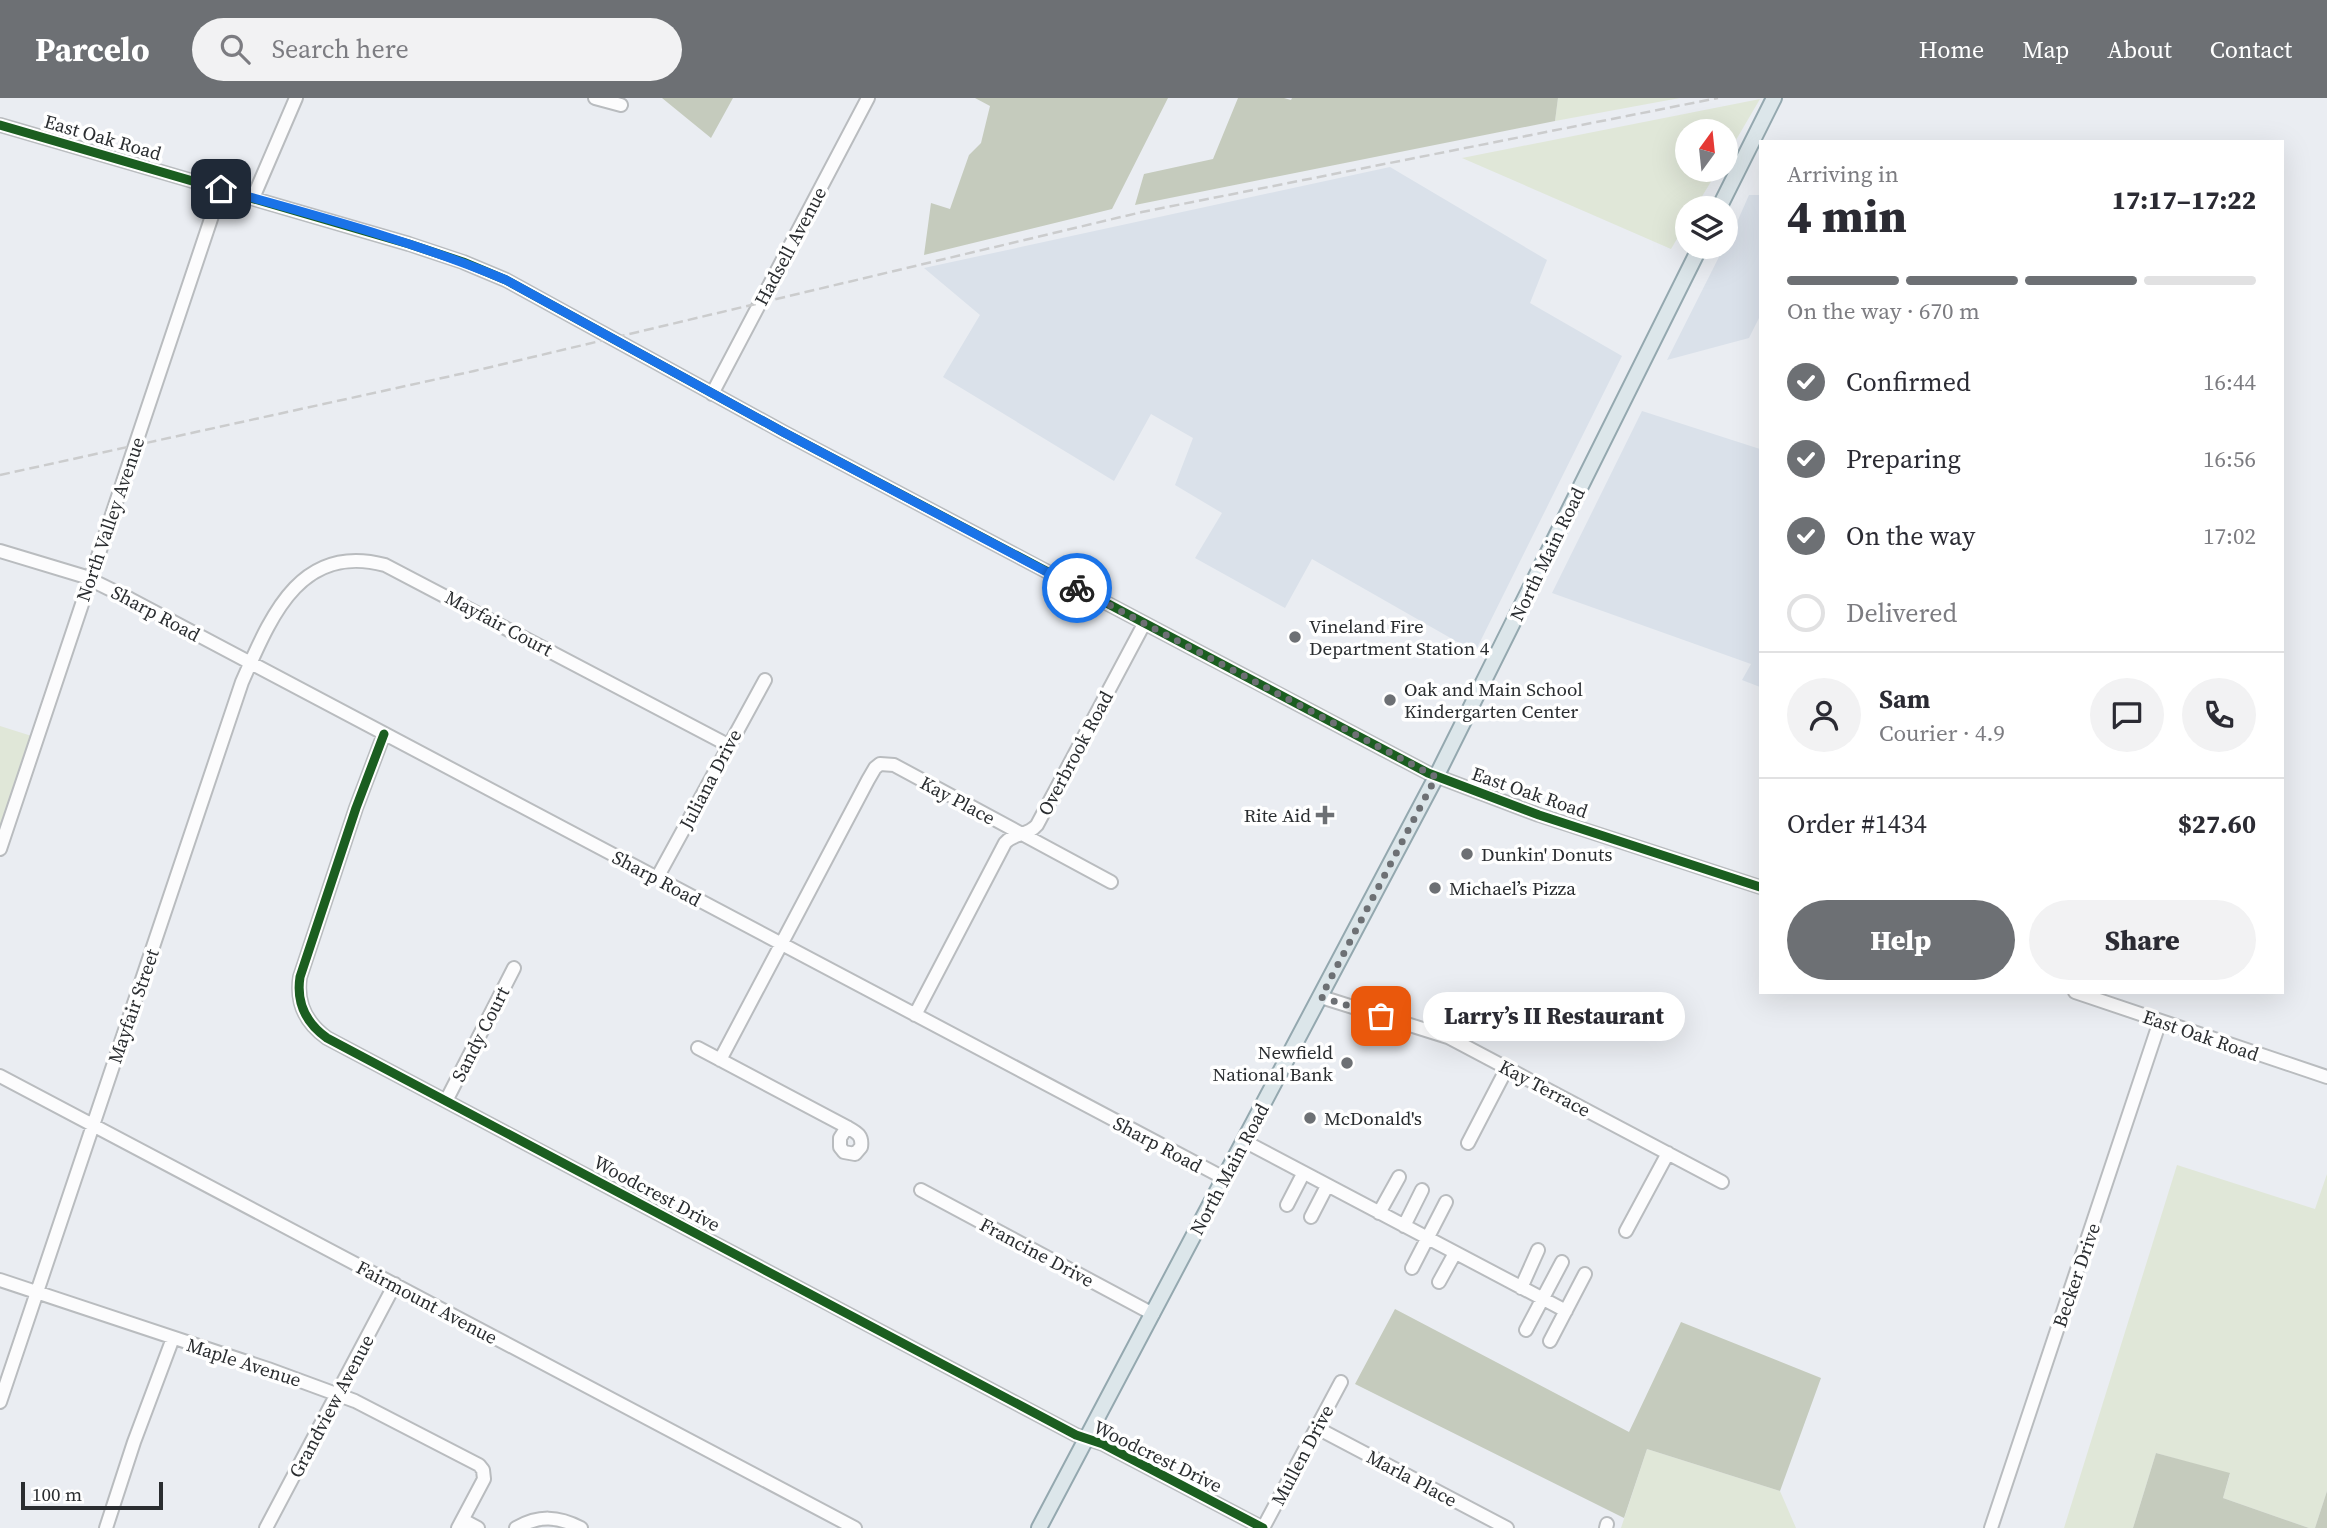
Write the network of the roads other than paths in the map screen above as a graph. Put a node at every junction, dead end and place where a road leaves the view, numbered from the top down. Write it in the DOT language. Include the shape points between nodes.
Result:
graph roads {
  1 [pos="296,98"];
  2 [pos="595,98"];
  3 [pos="868,98"];
  4 [pos="1774,98"];
  5 [pos="621,105"];
  6 [pos="0,125"];
  7 [pos="221,189"];
  8 [pos="1725,196"];
  9 [pos="253,198"];
  10 [pos="1694,259"];
  11 [pos="712,394"];
  12 [pos="0,551"];
  13 [pos="90,579"];
  14 [pos="276,614"];
  15 [pos="1144,624"];
  16 [pos="250,663"];
  17 [pos="765,680"];
  18 [pos="384,734"];
  19 [pos="728,745"];
  20 [pos="1436,777"];
  21 [pos="1021,834"];
  22 [pos="0,849"];
  23 [pos="657,878"];
  24 [pos="1111,882"];
  25 [pos="1759,887"];
  26 [pos="781,944"];
  27 [pos="514,968"];
  28 [pos="2081,994"];
  29 [pos="1321,997"];
  30 [pos="915,1015"];
  31 [pos="2160,1021"];
  32 [pos="698,1048"];
  33 [pos="720,1060"];
  34 [pos="1507,1068"];
  35 [pos="0,1076"];
  36 [pos="2327,1077"];
  37 [pos="446,1101"];
  38 [pos="92,1124"];
  39 [pos="847,1127"];
  40 [pos="1244,1141"];
  41 [pos="1468,1143"];
  42 [pos="1668,1153"];
  43 [pos="1303,1174"];
  44 [pos="1399,1177"];
  45 [pos="1224,1178"];
  46 [pos="1723,1182"];
  47 [pos="1327,1186"];
  48 [pos="921,1190"];
  49 [pos="1422,1190"];
  50 [pos="1446,1202"];
  51 [pos="1287,1205"];
  52 [pos="1379,1213"];
  53 [pos="1311,1217"];
  54 [pos="1404,1226"];
  55 [pos="1626,1231"];
  56 [pos="1428,1239"];
  57 [pos="1538,1250"];
  58 [pos="1455,1253"];
  59 [pos="1562,1262"];
  60 [pos="1412,1268"];
  61 [pos="1585,1274"];
  62 [pos="0,1280"];
  63 [pos="1438,1282"];
  64 [pos="395,1284"];
  65 [pos="1521,1288"];
  66 [pos="36,1292"];
  67 [pos="1542,1299"];
  68 [pos="1566,1311"];
  69 [pos="1153,1314"];
  70 [pos="1526,1330"];
  71 [pos="173,1338"];
  72 [pos="1550,1340"];
  73 [pos="1341,1382"];
  74 [pos="337,1394"];
  75 [pos="0,1402"];
  76 [pos="1317,1428"];
  77 [pos="1087,1438"];
  78 [pos="460,1524"];
  79 [pos="106,1528"];
  80 [pos="266,1528"];
  81 [pos="478,1528"];
  82 [pos="516,1528"];
  83 [pos="581,1528"];
  84 [pos="855,1528"];
  85 [pos="1039,1528"];
  86 [pos="1263,1528"];
  87 [pos="1507,1528"];
  88 [pos="1991,1528"];
  1 -- 9 [label="street"];
  2 -- 5 [label="street"];
  3 -- 11 [label="street, Hadsell Avenue"];
  4 -- 8 [label="main road"];
  6 -- 7 [label="street, East Oak Road"];
  7 -- 9 [label="street, East Oak Road"];
  7 -- 13 [label="street, North Valley Avenue"];
  9 -- 11 [label="street, East Oak Road" via="463,261"];
  10 -- 20 [label="main road, North Main Road"];
  11 -- 15 [label="street, East Oak Road"];
  12 -- 13 [label="street, Sharp Road"];
  13 -- 16 [label="street, Sharp Road"];
  13 -- 22 [label="street, North Valley Avenue"];
  14 -- 16 [label="street, Mayfair Street"];
  14 -- 19 [label="street, Mayfair Court" via="290,592 312,572 359,560 385,565"];
  15 -- 20 [label="street, East Oak Road"];
  15 -- 21 [label="street, Overbrook Road" via="1037,825"];
  16 -- 18 [label="street, Sharp Road"];
  16 -- 38 [label="street, Mayfair Street"];
  17 -- 19 [label="street, Juliana Drive"];
  18 -- 23 [label="street, Sharp Road"];
  18 -- 37 [label="street, Woodcrest Drive" via="300,977 298,996 308,1020 327,1038"];
  19 -- 23 [label="street, Juliana Drive"];
  20 -- 25 [label="street, East Oak Road"];
  20 -- 29 [label="main road, North Main Road"];
  21 -- 24 [label="street, Kay Place"];
  21 -- 26 [label="street, Kay Place" via="894,765 875,768"];
  21 -- 30 [label="street, Overbrook Road" via="1005,843"];
  23 -- 26 [label="street, Sharp Road"];
  26 -- 30 [label="street, Sharp Road"];
  26 -- 33 [label="street"];
  27 -- 37 [label="street, Sandy Court"];
  28 -- 31 [label="street, East Oak Road"];
  29 -- 34 [label="street, Kay Terrace" via="1448,1037"];
  29 -- 40 [label="main road, North Main Road"];
  30 -- 45 [label="street, Sharp Road"];
  31 -- 36 [label="street, East Oak Road"];
  31 -- 88 [label="street, Becker Drive"];
  32 -- 33 [label="street"];
  33 -- 39 [label="street"];
  34 -- 41 [label="street"];
  34 -- 42 [label="street, Kay Terrace"];
  35 -- 38 [label="street, Fairmount Avenue"];
  37 -- 77 [label="street, Woodcrest Drive"];
  38 -- 64 [label="street, Fairmount Avenue"];
  38 -- 66 [label="street, Mayfair Street"];
  40 -- 43 [label="street"];
  40 -- 45 [label="main road, North Main Road"];
  42 -- 46 [label="street, Kay Terrace"];
  42 -- 55 [label="street"];
  43 -- 47 [label="street"];
  43 -- 51 [label="street"];
  44 -- 52 [label="street"];
  45 -- 69 [label="main road, North Main Road"];
  47 -- 52 [label="street"];
  47 -- 53 [label="street"];
  48 -- 69 [label="street, Francine Drive"];
  49 -- 54 [label="street"];
  50 -- 56 [label="street"];
  52 -- 54 [label="street"];
  54 -- 56 [label="street"];
  56 -- 58 [label="street"];
  56 -- 60 [label="street"];
  57 -- 65 [label="street"];
  58 -- 63 [label="street"];
  58 -- 65 [label="street"];
  59 -- 67 [label="street"];
  61 -- 68 [label="street"];
  62 -- 66 [label="street, Maple Avenue"];
  64 -- 74 [label="street, Grandview Avenue"];
  64 -- 84 [label="street, Fairmount Avenue"];
  65 -- 67 [label="street"];
  66 -- 71 [label="street, Maple Avenue"];
  66 -- 75 [label="street, Mayfair Street"];
  67 -- 68 [label="street"];
  67 -- 70 [label="street"];
  68 -- 72 [label="street"];
  69 -- 77 [label="main road, North Main Road"];
  71 -- 74 [label="street, Maple Avenue"];
  71 -- 79 [label="street"];
  73 -- 76 [label="street, Mullen Drive"];
  74 -- 78 [label="street, Maple Avenue" via="483,1470 484,1479"];
  74 -- 80 [label="street, Grandview Avenue"];
  76 -- 86 [label="street, Mullen Drive"];
  76 -- 87 [label="street, Marla Place"];
  77 -- 85 [label="main road, North Main Road"];
  77 -- 86 [label="street, Woodcrest Drive"];
  78 -- 81 [label="street"];
  82 -- 83 [label="street" via="548,1518"];
}
